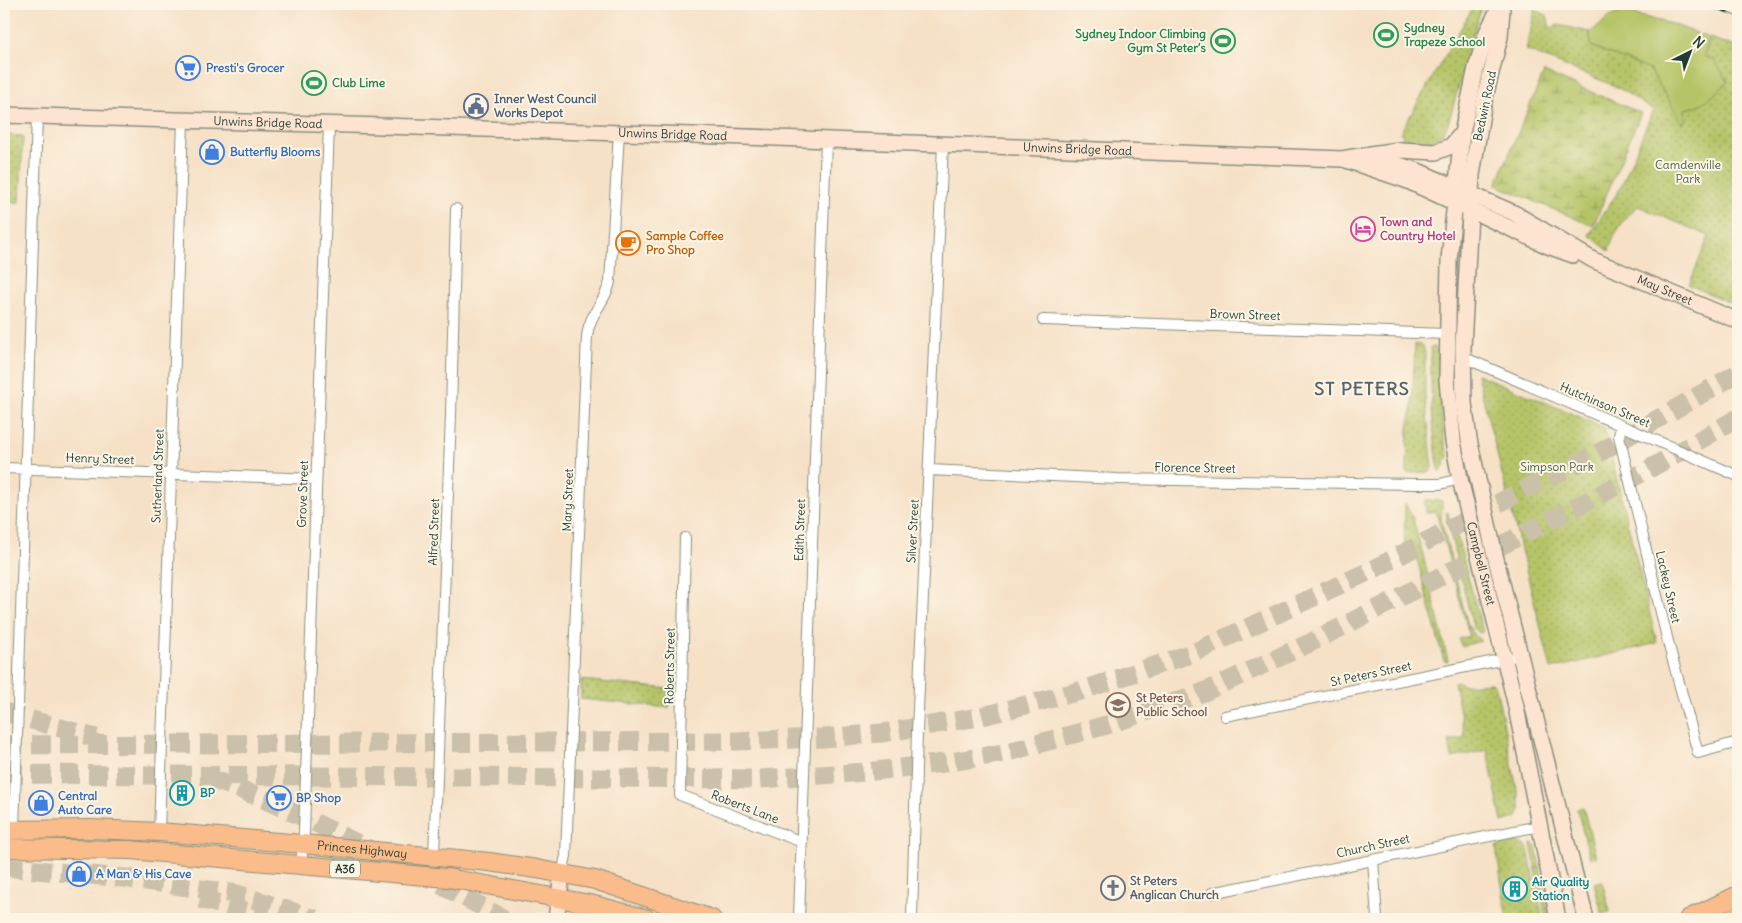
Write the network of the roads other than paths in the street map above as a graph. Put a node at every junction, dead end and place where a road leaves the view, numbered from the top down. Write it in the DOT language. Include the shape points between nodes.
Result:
graph roads {
  1 [pos="1502,4"];
  2 [pos="4,115"];
  3 [pos="37,116"];
  4 [pos="183,121"];
  5 [pos="328,125"];
  6 [pos="619,133"];
  7 [pos="1462,133"];
  8 [pos="826,141"];
  9 [pos="943,144"];
  10 [pos="1366,155"];
  11 [pos="1342,159"];
  12 [pos="1455,194"];
  13 [pos="1471,202"];
  14 [pos="456,209"];
  15 [pos="1043,320"];
  16 [pos="1738,321"];
  17 [pos="1447,334"];
  18 [pos="1463,357"];
  19 [pos="1621,426"];
  20 [pos="4,468"];
  21 [pos="25,468"];
  22 [pos="929,470"];
  23 [pos="170,474"];
  24 [pos="1738,476"];
  25 [pos="316,479"];
  26 [pos="1460,479"];
  27 [pos="685,538"];
  28 [pos="1521,656"];
  29 [pos="1504,659"];
  30 [pos="1225,716"];
  31 [pos="1738,742"];
  32 [pos="680,795"];
  33 [pos="1539,826"];
  34 [pos="9,830"];
  35 [pos="159,832"];
  36 [pos="802,842"];
  37 [pos="303,844"];
  38 [pos="4,848"];
  39 [pos="434,856"];
  40 [pos="1373,859"];
  41 [pos="301,865"];
  42 [pos="562,874"];
  43 [pos="1212,893"];
  44 [pos="1738,895"];
  45 [pos="558,898"];
  46 [pos="1738,915"];
  47 [pos="556,919"];
  48 [pos="647,919"];
  49 [pos="712,919"];
  50 [pos="799,919"];
  51 [pos="912,919"];
  52 [pos="1378,919"];
  53 [pos="1558,919"];
  54 [pos="1586,919"];
  55 [pos="1688,919"];
  56 [pos="1730,919"];
  1 -- 7 [label="main road, Bedwin Road" via="1487,32"];
  1 -- 13 [label="main road, Bedwin Road" via="1500,37 1474,160"];
  2 -- 3 [label="main road, Unwins Bridge Road"];
  3 -- 4 [label="main road, Unwins Bridge Road"];
  3 -- 21 [label="street"];
  4 -- 5 [label="main road, Unwins Bridge Road"];
  4 -- 23 [label="street, Sutherland Street"];
  5 -- 6 [label="main road, Unwins Bridge Road"];
  5 -- 25 [label="street, Grove Street"];
  6 -- 8 [label="main road, Unwins Bridge Road"];
  6 -- 42 [label="street, Mary Street" via="610,282 588,325 587,336 566,856"];
  7 -- 10 [label="main road" via="1451,146 1436,152 1400,150"];
  7 -- 12 [label="main road, Bedwin Road"];
  8 -- 9 [label="main road, Unwins Bridge Road"];
  8 -- 36 [label="street, Edith Street"];
  9 -- 11 [label="main road, Unwins Bridge Road"];
  9 -- 22 [label="street, Silver Street"];
  10 -- 11 [label="main road, Unwins Bridge Road"];
  10 -- 12 [label="main road, Unwins Bridge Road" via="1399,164"];
  11 -- 12 [label="main road, Unwins Bridge Road"];
  12 -- 13 [label="main road, May Street"];
  12 -- 17 [label="main road, Campbell Street"];
  13 -- 16 [label="main road, May Street" via="1514,213 1593,260"];
  13 -- 18 [label="main road, Campbell Street"];
  14 -- 39 [label="street, Alfred Street"];
  15 -- 17 [label="street, Brown Street"];
  17 -- 26 [label="main road, Campbell Street" via="1446,380"];
  18 -- 19 [label="street, Hutchinson Street"];
  18 -- 28 [label="main road, Campbell Street" via="1469,439"];
  19 -- 24 [label="street, Hutchinson Street"];
  19 -- 31 [label="street, Lackey Street" via="1619,436 1698,753"];
  20 -- 21 [label="street, Henry Street"];
  21 -- 23 [label="street, Henry Street"];
  21 -- 34 [label="street"];
  22 -- 26 [label="street, Florence Street" via="1117,479 1406,484 1440,484"];
  22 -- 51 [label="street, Silver Street"];
  23 -- 25 [label="street, Henry Street"];
  23 -- 35 [label="street, Sutherland Street"];
  25 -- 37 [label="street, Grove Street"];
  26 -- 29 [label="main road, Campbell Street"];
  27 -- 32 [label="street, Roberts Street"];
  28 -- 29 [label="street, St Peters Street"];
  28 -- 54 [label="main road, Campbell Street"];
  29 -- 30 [label="street, St Peters Street"];
  29 -- 33 [label="main road, Campbell Street"];
  32 -- 36 [label="street, Roberts Lane"];
  33 -- 40 [label="street, Church Street"];
  33 -- 53 [label="main road, Campbell Street"];
  34 -- 35 [label="highway, Princes Highway / A36"];
  35 -- 37 [label="highway, Princes Highway / A36"];
  36 -- 50 [label="street, Edith Street"];
  37 -- 39 [label="highway, Princes Highway / A36"];
  37 -- 41 [label="street, Grove Street"];
  38 -- 41 [label="highway, Princes Highway / A36" via="130,850"];
  39 -- 42 [label="highway, Princes Highway / A36"];
  40 -- 43 [label="street, Church Street"];
  40 -- 52 [label="street"];
  41 -- 45 [label="highway, Princes Highway / A36" via="448,878"];
  42 -- 45 [label="main road"];
  42 -- 49 [label="highway, Princes Highway / A36" via="595,880"];
  44 -- 55 [label="highway"];
  45 -- 47 [label="main road"];
  45 -- 48 [label="highway, Princes Highway / A36"];
  46 -- 56 [label="highway"];
}
